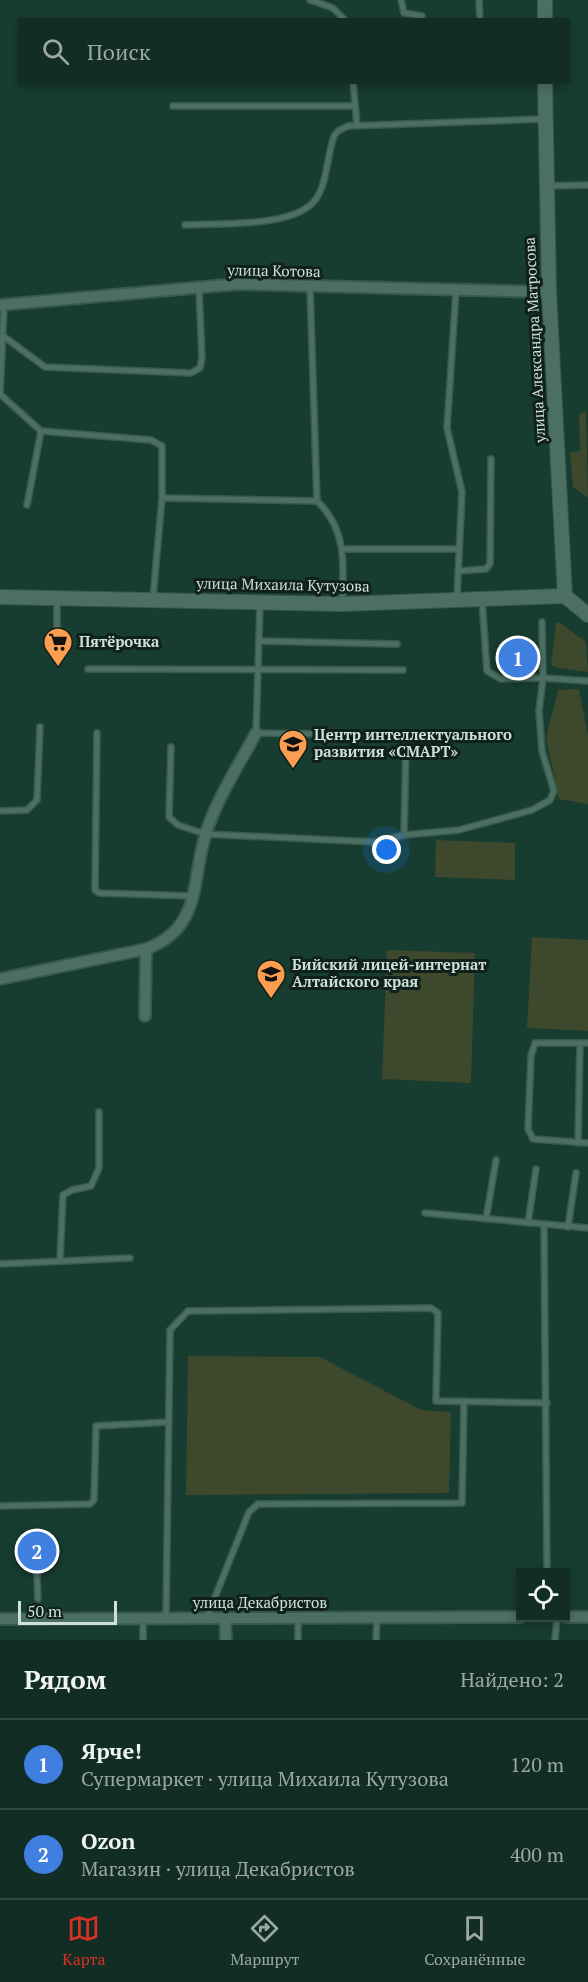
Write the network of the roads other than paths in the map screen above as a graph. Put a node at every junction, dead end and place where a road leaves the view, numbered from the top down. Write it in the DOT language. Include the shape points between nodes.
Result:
graph roads {
  1 [pos="310,0"];
  2 [pos="401,0"];
  3 [pos="479,0"];
  4 [pos="545,0"];
  5 [pos="422,16"];
  6 [pos="343,18"];
  7 [pos="480,18"];
  8 [pos="545,18"];
  9 [pos="353,84"];
  10 [pos="545,84"];
  11 [pos="173,106"];
  12 [pos="356,106"];
  13 [pos="545,119"];
  14 [pos="357,125"];
  15 [pos="588,185"];
  16 [pos="545,186"];
  17 [pos="186,225"];
  18 [pos="198,285"];
  19 [pos="310,286"];
  20 [pos="456,291"];
  21 [pos="549,292"];
  22 [pos="2,306"];
  23 [pos="3,336"];
  24 [pos="1,395"];
  25 [pos="40,431"];
  26 [pos="491,459"];
  27 [pos="162,498"];
  28 [pos="317,501"];
  29 [pos="27,505"];
  30 [pos="343,549"];
  31 [pos="458,549"];
  32 [pos="458,571"];
  33 [pos="565,596"];
  34 [pos="0,597"];
  35 [pos="57,597"];
  36 [pos="153,598"];
  37 [pos="482,598"];
  38 [pos="457,600"];
  39 [pos="260,602"];
  40 [pos="342,604"];
  41 [pos="588,615"];
  42 [pos="542,622"];
  43 [pos="57,630"];
  44 [pos="259,640"];
  45 [pos="397,644"];
  46 [pos="88,669"];
  47 [pos="258,669"];
  48 [pos="402,670"];
  49 [pos="543,678"];
  50 [pos="588,681"];
  51 [pos="40,727"];
  52 [pos="97,733"];
  53 [pos="256,733"];
  54 [pos="171,747"];
  55 [pos="0,811"];
  56 [pos="205,834"];
  57 [pos="404,835"];
  58 [pos="195,896"];
  59 [pos="146,949"];
  60 [pos="0,979"];
  61 [pos="145,1016"];
  62 [pos="580,1043"];
  63 [pos="588,1043"];
  64 [pos="99,1112"];
  65 [pos="578,1143"];
  66 [pos="588,1143"];
  67 [pos="496,1160"];
  68 [pos="536,1169"];
  69 [pos="576,1173"];
  70 [pos="425,1213"];
  71 [pos="486,1219"];
  72 [pos="528,1223"];
  73 [pos="544,1225"];
  74 [pos="568,1227"];
  75 [pos="588,1228"];
  76 [pos="130,1258"];
  77 [pos="60,1261"];
  78 [pos="0,1264"];
  79 [pos="464,1401"];
  80 [pos="547,1403"];
  81 [pos="169,1422"];
  82 [pos="0,1506"];
  83 [pos="36,1554"];
  84 [pos="547,1568"];
  85 [pos="38,1599"];
  86 [pos="377,1617"];
  87 [pos="516,1617"];
  88 [pos="570,1617"];
  89 [pos="588,1617"];
  90 [pos="166,1618"];
  91 [pos="207,1618"];
  92 [pos="225,1618"];
  93 [pos="298,1618"];
  94 [pos="0,1619"];
  95 [pos="143,1619"];
  96 [pos="556,1622"];
  97 [pos="143,1640"];
  98 [pos="226,1640"];
  99 [pos="298,1640"];
  100 [pos="376,1640"];
  101 [pos="555,1640"];
  1 -- 6 [label="lane" via="333,8"];
  2 -- 5 [label="lane" via="404,13"];
  3 -- 7 [label="lane"];
  4 -- 8 [label="street"];
  9 -- 12 [label="lane"];
  10 -- 13 [label="street, улица Александра Матросова"];
  11 -- 12 [label="lane"];
  12 -- 14 [label="lane"];
  13 -- 14 [label="lane"];
  13 -- 16 [label="street, улица Александра Матросова"];
  14 -- 17 [label="lane" via="338,131 318,196 303,211 266,220"];
  15 -- 16 [label="lane"];
  16 -- 21 [label="street, улица Александра Матросова"];
  18 -- 19 [label="street, улица Котова"];
  18 -- 22 [label="street, улица Котова"];
  18 -- 23 [label="lane" via="202,358 200,368 191,373 45,367"];
  19 -- 20 [label="street, улица Котова"];
  19 -- 28 [label="lane"];
  20 -- 21 [label="street, улица Котова"];
  20 -- 31 [label="lane" via="447,428 461,482"];
  21 -- 33 [label="street, улица Александра Матросова"];
  22 -- 23 [label="lane"];
  23 -- 24 [label="lane"];
  24 -- 25 [label="lane"];
  25 -- 27 [label="lane" via="156,441 163,449"];
  25 -- 29 [label="lane"];
  26 -- 32 [label="lane" via="490,564 486,569"];
  27 -- 28 [label="lane"];
  27 -- 36 [label="lane"];
  28 -- 30 [label="lane" via="335,521"];
  30 -- 31 [label="lane"];
  30 -- 40 [label="lane"];
  31 -- 32 [label="lane"];
  32 -- 38 [label="lane"];
  33 -- 37 [label="street, улица Михаила Кутузова"];
  33 -- 41 [label="street"];
  34 -- 35 [label="street, улица Михаила Кутузова"];
  35 -- 36 [label="street, улица Михаила Кутузова"];
  35 -- 43 [label="lane"];
  36 -- 39 [label="street, улица Михаила Кутузова"];
  37 -- 38 [label="street, улица Михаила Кутузова"];
  37 -- 49 [label="lane" via="487,671 501,679"];
  38 -- 40 [label="street, улица Михаила Кутузова"];
  39 -- 40 [label="street, улица Михаила Кутузова"];
  39 -- 44 [label="lane"];
  42 -- 49 [label="lane"];
  44 -- 45 [label="lane"];
  44 -- 47 [label="lane"];
  46 -- 47 [label="lane"];
  47 -- 48 [label="lane"];
  47 -- 53 [label="lane"];
  49 -- 50 [label="lane"];
  49 -- 57 [label="lane" via="539,711 542,751 554,791 550,800 532,810 459,830"];
  51 -- 55 [label="lane" via="38,800 27,810"];
  52 -- 58 [label="lane" via="95,890"];
  53 -- 56 [label="street"];
  53 -- 57 [label="lane" via="402,735 406,744"];
  54 -- 56 [label="lane" via="169,817 178,825"];
  56 -- 57 [label="lane" via="376,842"];
  56 -- 58 [label="street"];
  58 -- 59 [label="street" via="187,914 165,941"];
  59 -- 60 [label="street"];
  59 -- 61 [label="street"];
  62 -- 63 [label="lane"];
  62 -- 65 [label="lane"];
  62 -- 65 [label="lane" via="541,1041 532,1048 528,1129 533,1139"];
  64 -- 77 [label="lane" via="98,1173 91,1186 63,1196"];
  65 -- 66 [label="lane"];
  67 -- 71 [label="lane"];
  68 -- 72 [label="lane"];
  69 -- 74 [label="lane"];
  70 -- 71 [label="lane"];
  71 -- 72 [label="lane"];
  72 -- 73 [label="lane"];
  73 -- 74 [label="lane"];
  73 -- 80 [label="lane"];
  74 -- 75 [label="lane"];
  76 -- 77 [label="lane"];
  77 -- 78 [label="lane"];
  79 -- 80 [label="lane"];
  79 -- 81 [label="lane" via="436,1401 438,1313 431,1308 193,1310 170,1330"];
  79 -- 91 [label="lane" via="462,1503 258,1504 249,1512"];
  80 -- 84 [label="lane"];
  81 -- 82 [label="lane" via="96,1426 93,1503"];
  81 -- 90 [label="lane"];
  83 -- 85 [label="lane"];
  86 -- 87 [label="street, улица Декабристов"];
  86 -- 93 [label="street, улица Декабристов"];
  86 -- 100 [label="lane"];
  88 -- 89 [label="street"];
  90 -- 91 [label="street, улица Декабристов"];
  90 -- 95 [label="street, улица Декабристов"];
  91 -- 92 [label="street, улица Декабристов"];
  92 -- 93 [label="street, улица Декабристов"];
  92 -- 98 [label="street"];
  93 -- 99 [label="lane"];
  94 -- 95 [label="street, улица Декабристов"];
  95 -- 97 [label="lane"];
  96 -- 101 [label="lane"];
}
